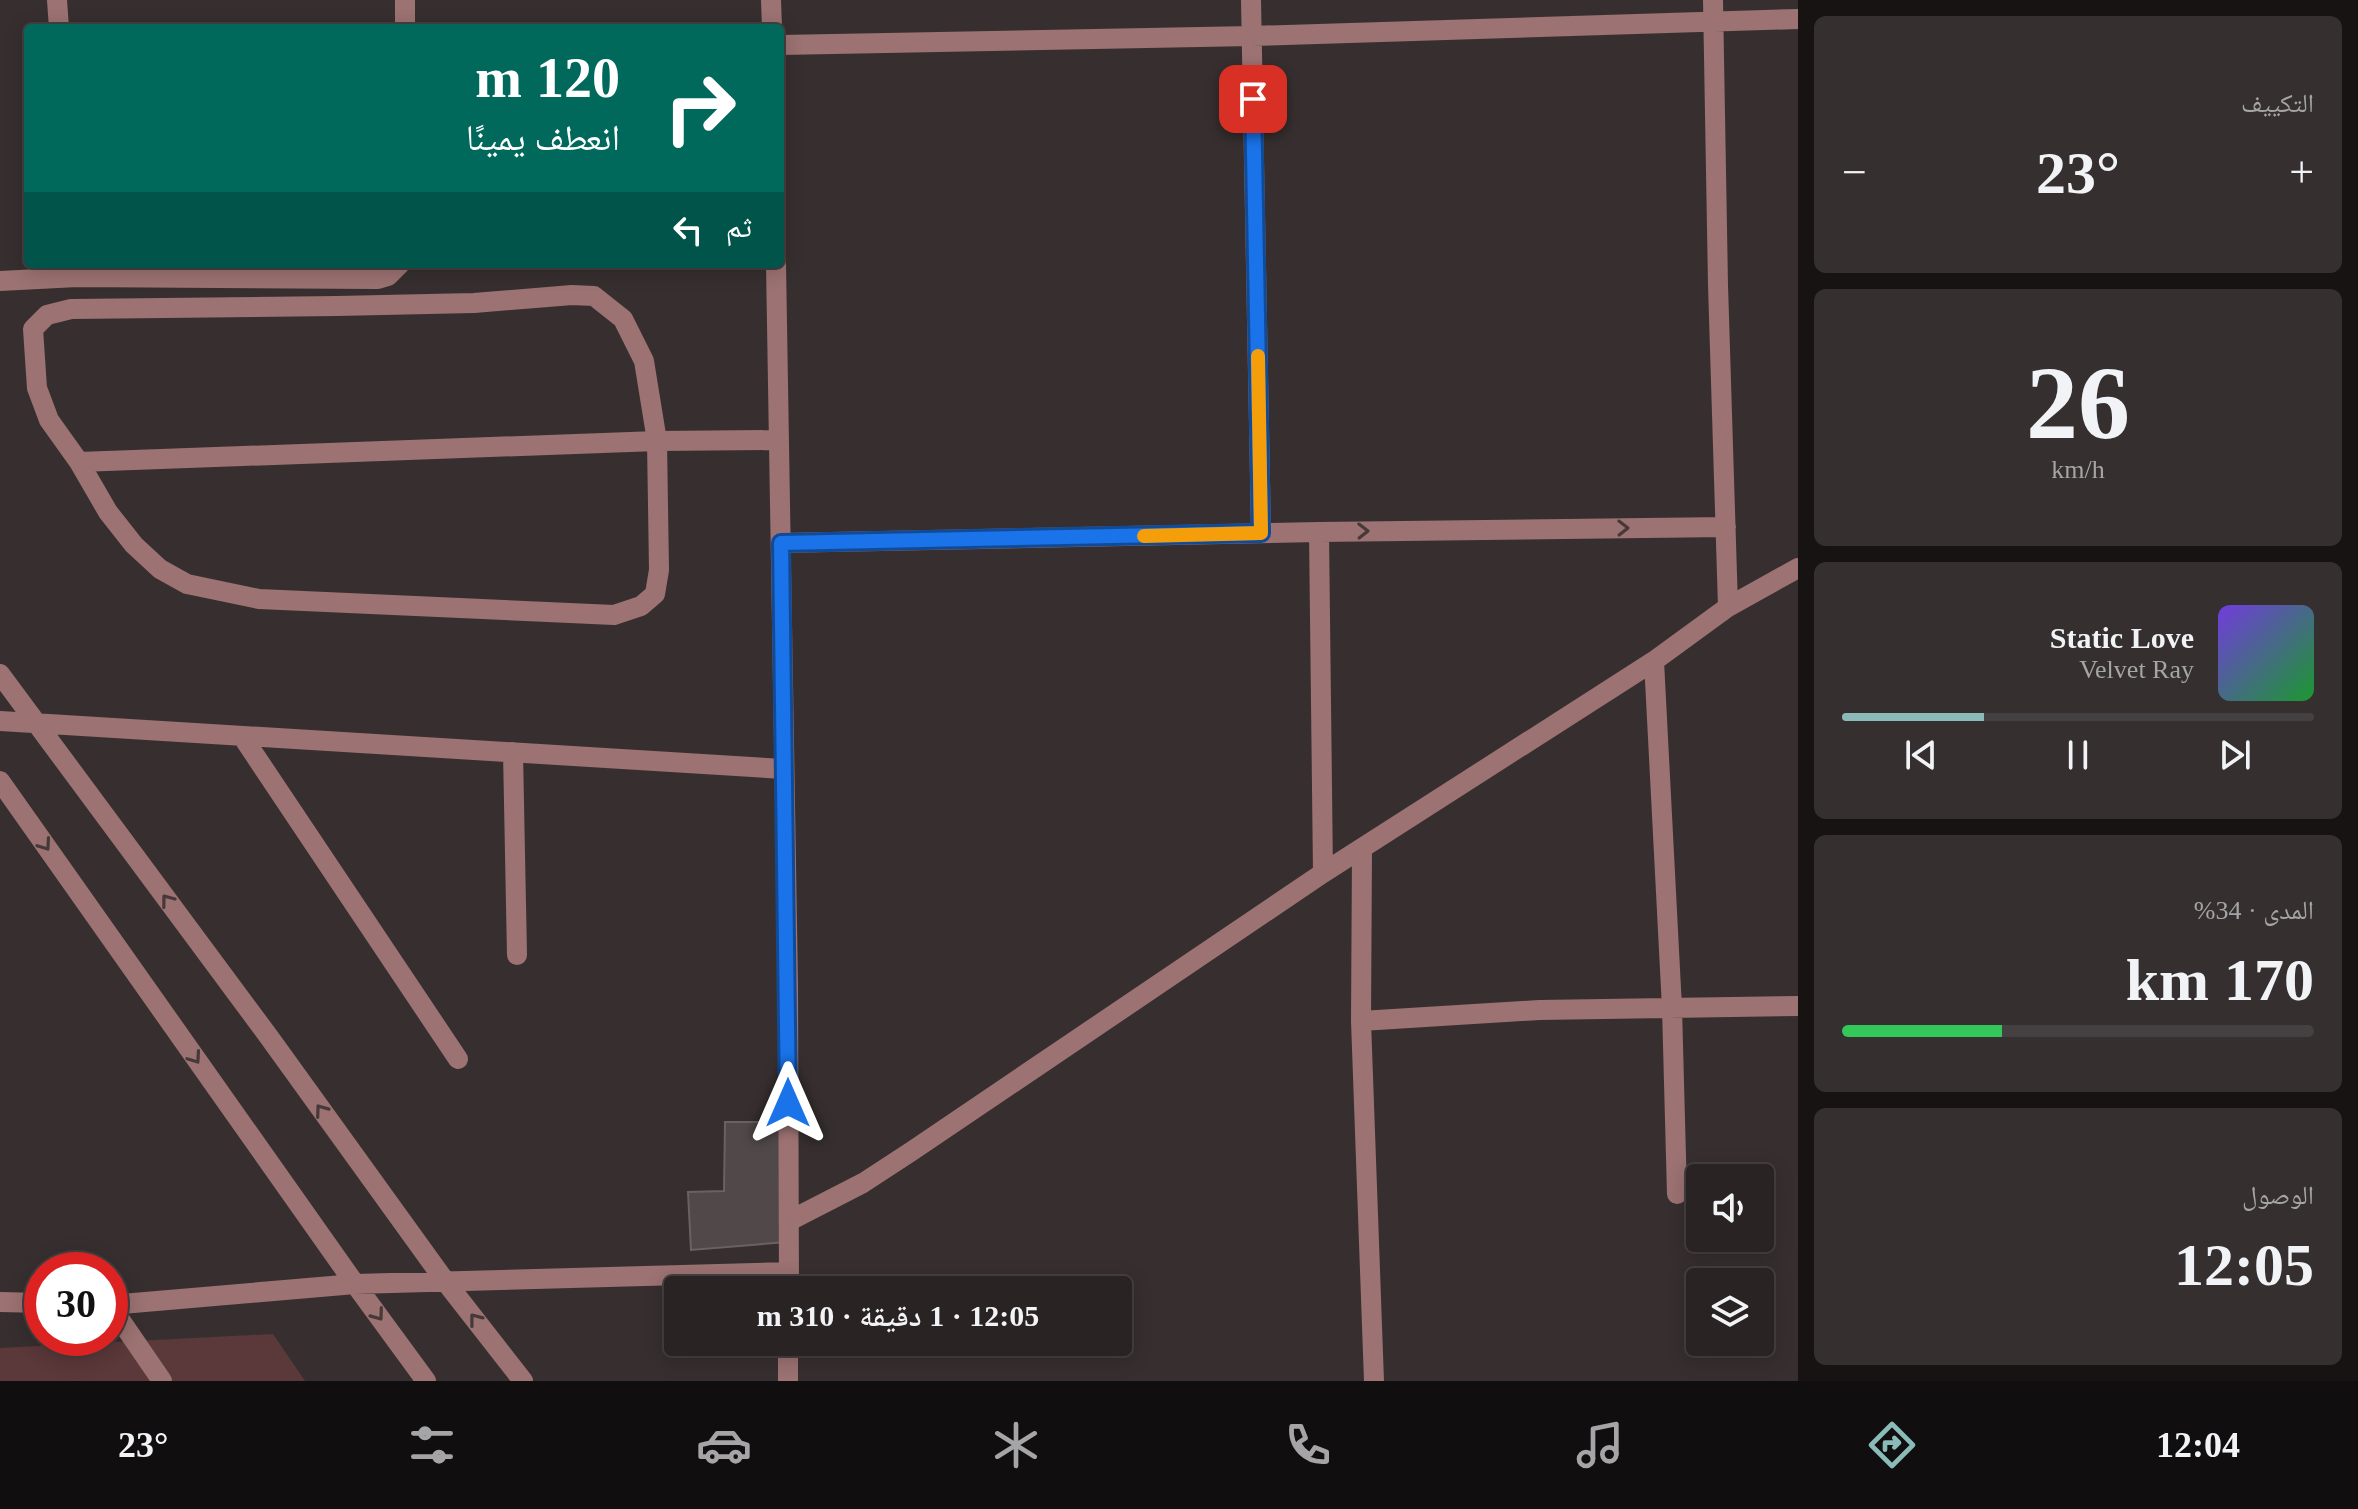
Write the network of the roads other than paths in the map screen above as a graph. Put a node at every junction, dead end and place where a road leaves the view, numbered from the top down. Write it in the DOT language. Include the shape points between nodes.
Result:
graph roads {
  1 [pos="57,0"];
  2 [pos="405,0"];
  3 [pos="771,0"];
  4 [pos="1251,0"];
  5 [pos="1713,0"];
  6 [pos="1798,19"];
  7 [pos="1714,22"];
  8 [pos="59,24"];
  9 [pos="405,24"];
  10 [pos="772,24"];
  11 [pos="1252,36"];
  12 [pos="784,45"];
  13 [pos="396,268"];
  14 [pos="776,268"];
  15 [pos="76,270"];
  16 [pos="0,281"];
  17 [pos="779,440"];
  18 [pos="657,441"];
  19 [pos="79,462"];
  20 [pos="1726,527"];
  21 [pos="1319,532"];
  22 [pos="1261,533"];
  23 [pos="781,543"];
  24 [pos="1798,568"];
  25 [pos="1728,607"];
  26 [pos="1654,661"];
  27 [pos="0,674"];
  28 [pos="0,721"];
  29 [pos="35,723"];
  30 [pos="242,736"];
  31 [pos="513,752"];
  32 [pos="784,769"];
  33 [pos="0,781"];
  34 [pos="1362,849"];
  35 [pos="1323,873"];
  36 [pos="517,955"];
  37 [pos="1798,1006"];
  38 [pos="1672,1008"];
  39 [pos="1361,1021"];
  40 [pos="458,1059"];
  41 [pos="1677,1194"];
  42 [pos="789,1221"];
  43 [pos="789,1276"];
  44 [pos="445,1281"];
  45 [pos="664,1281"];
  46 [pos="355,1284"];
  47 [pos="0,1285"];
  48 [pos="7,1302"];
  49 [pos="128,1303"];
  50 [pos="128,1331"];
  51 [pos="788,1356"];
  52 [pos="162,1381"];
  53 [pos="426,1381"];
  54 [pos="523,1381"];
  55 [pos="788,1381"];
  56 [pos="1374,1381"];
  1 -- 8 [label="street"];
  2 -- 9 [label="street"];
  3 -- 10 [label="street"];
  4 -- 11 [label="street"];
  5 -- 7 [label="street"];
  6 -- 7 [label="street"];
  7 -- 11 [label="street"];
  7 -- 20 [label="street"];
  11 -- 12 [label="street"];
  11 -- 22 [label="street"];
  13 -- 15 [label="street" via="378,279"];
  14 -- 17 [label="street"];
  15 -- 16 [label="street"];
  17 -- 18 [label="street"];
  17 -- 23 [label="street"];
  18 -- 19 [label="street"];
  18 -- 19 [label="street" via="655,594 641,606 614,615 259,599 187,584 134,545"];
  18 -- 19 [label="street" via="644,361 623,319 594,296 474,303 71,309 47,315 33,329 37,388 49,420"];
  21 -- 20 [label="street, one-way"];
  20 -- 25 [label="street"];
  21 -- 22 [label="street"];
  21 -- 35 [label="street"];
  22 -- 23 [label="street"];
  23 -- 32 [label="street"];
  24 -- 25 [label="street"];
  25 -- 26 [label="street"];
  26 -- 34 [label="street"];
  26 -- 38 [label="street"];
  27 -- 29 [label="street"];
  28 -- 29 [label="street"];
  29 -- 30 [label="street"];
  44 -- 29 [label="street, one-way"];
  30 -- 31 [label="street"];
  30 -- 40 [label="street"];
  31 -- 32 [label="street"];
  31 -- 36 [label="street"];
  32 -- 42 [label="street"];
  33 -- 46 [label="street, one-way"];
  34 -- 35 [label="street"];
  34 -- 39 [label="street"];
  35 -- 42 [label="street" via="863,1183"];
  37 -- 38 [label="street"];
  38 -- 39 [label="street"];
  38 -- 41 [label="street"];
  39 -- 56 [label="street"];
  42 -- 43 [label="street"];
  44 -- 45 [label="street"];
  44 -- 46 [label="street"];
  54 -- 44 [label="street, one-way"];
  46 -- 49 [label="street"];
  46 -- 53 [label="street, one-way"];
  47 -- 48 [label="street"];
  50 -- 52 [label="street"];
  51 -- 55 [label="street"];
}
